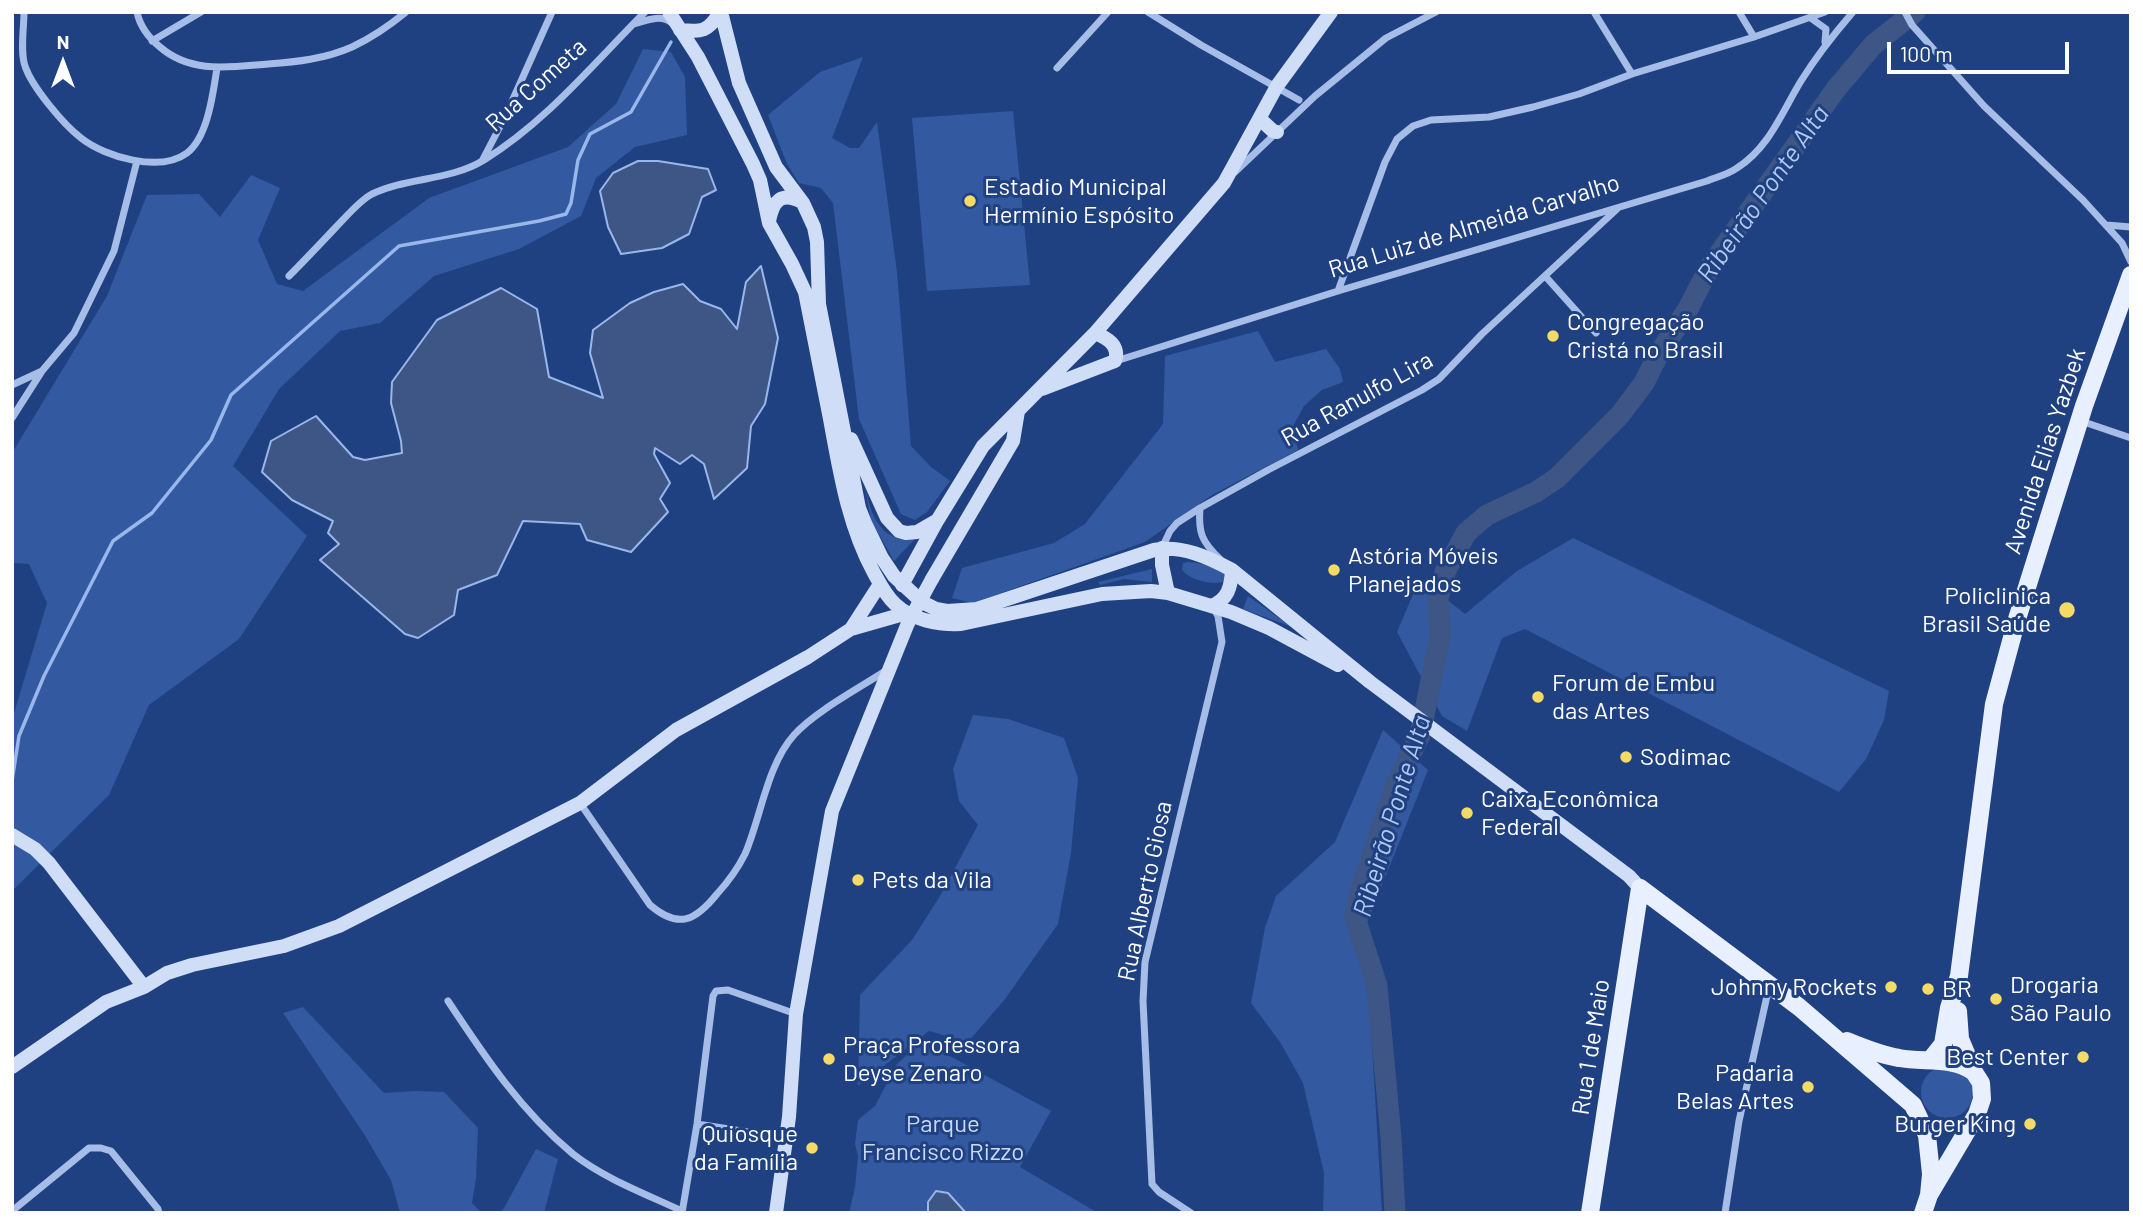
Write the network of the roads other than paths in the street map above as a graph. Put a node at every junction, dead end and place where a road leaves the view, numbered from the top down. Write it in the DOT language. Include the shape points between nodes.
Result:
graph roads {
  1 [pos="24,12"];
  2 [pos="136,12"];
  3 [pos="201,12"];
  4 [pos="406,12"];
  5 [pos="552,12"];
  6 [pos="645,12"];
  7 [pos="669,12"];
  8 [pos="720,12"];
  9 [pos="1108,12"];
  10 [pos="1147,12"];
  11 [pos="1331,12"];
  12 [pos="1436,12"];
  13 [pos="1594,12"];
  14 [pos="1739,12"];
  15 [pos="1825,12"];
  16 [pos="1853,12"];
  17 [pos="1905,12"];
  18 [pos="1812,19"];
  19 [pos="633,24"];
  20 [pos="680,30"];
  21 [pos="1754,37"];
  22 [pos="152,41"];
  23 [pos="1824,46"];
  24 [pos="217,68"];
  25 [pos="1057,68"];
  26 [pos="1632,74"];
  27 [pos="1277,86"];
  28 [pos="1314,96"];
  29 [pos="1300,100"];
  30 [pos="1297,114"];
  31 [pos="1260,119"];
  32 [pos="1277,132"];
  33 [pos="137,161"];
  34 [pos="481,161"];
  35 [pos="1224,183"];
  36 [pos="803,203"];
  37 [pos="1620,206"];
  38 [pos="769,223"];
  39 [pos="2105,225"];
  40 [pos="2131,227"];
  41 [pos="2131,262"];
  42 [pos="2131,275"];
  43 [pos="289,276"];
  44 [pos="1546,277"];
  45 [pos="1338,291"];
  46 [pos="1095,333"];
  47 [pos="1595,333"];
  48 [pos="1080,348"];
  49 [pos="1115,361"];
  50 [pos="42,371"];
  51 [pos="1088,373"];
  52 [pos="12,385"];
  53 [pos="1039,391"];
  54 [pos="1018,411"];
  55 [pos="12,418"];
  56 [pos="2080,421"];
  57 [pos="843,422"];
  58 [pos="2131,438"];
  59 [pos="1013,441"];
  60 [pos="983,446"];
  61 [pos="1200,508"];
  62 [pos="937,520"];
  63 [pos="1162,548"];
  64 [pos="1231,570"];
  65 [pos="880,584"];
  66 [pos="902,585"];
  67 [pos="1168,593"];
  68 [pos="1212,606"];
  69 [pos="907,618"];
  70 [pos="851,629"];
  71 [pos="889,669"];
  72 [pos="1370,682"];
  73 [pos="580,803"];
  74 [pos="12,835"];
  75 [pos="1640,888"];
  76 [pos="1663,905"];
  77 [pos="1635,919"];
  78 [pos="1959,976"];
  79 [pos="1769,986"];
  80 [pos="144,987"];
  81 [pos="449,1001"];
  82 [pos="796,1014"];
  83 [pos="1833,1035"];
  84 [pos="1931,1059"];
  85 [pos="12,1067"];
  86 [pos="1974,1072"];
  87 [pos="697,1124"];
  88 [pos="787,1138"];
  89 [pos="1929,1195"];
  90 [pos="15,1211"];
  91 [pos="682,1212"];
  92 [pos="159,1213"];
  93 [pos="776,1213"];
  94 [pos="1191,1213"];
  95 [pos="1590,1213"];
  96 [pos="1725,1213"];
  97 [pos="1923,1213"];
  1 -- 33 [label="street" via="25,66 48,104 81,138"];
  2 -- 22 [label="street"];
  3 -- 22 [label="street"];
  4 -- 24 [label="street" via="351,48 318,58"];
  5 -- 34 [label="street"];
  6 -- 19 [label="street, Rua Cometa"];
  7 -- 20 [label="street"];
  8 -- 20 [label="street" via="707,29"];
  8 -- 36 [label="street" via="738,83 776,167"];
  9 -- 25 [label="street"];
  10 -- 27 [label="street"];
  11 -- 27 [label="street"];
  12 -- 28 [label="street" via="1386,38"];
  13 -- 26 [label="street"];
  14 -- 21 [label="street"];
  15 -- 18 [label="street"];
  16 -- 23 [label="street, Rua Luiz de Almeida Carvalho"];
  17 -- 39 [label="street" via="1984,106"];
  18 -- 21 [label="street"];
  18 -- 23 [label="street" via="1826,29"];
  19 -- 20 [label="street" via="667,19"];
  19 -- 34 [label="street, Rua Cometa" via="538,119"];
  20 -- 38 [label="street" via="753,164"];
  21 -- 26 [label="street"];
  22 -- 24 [label="street" via="185,62"];
  23 -- 37 [label="street, Rua Luiz de Almeida Carvalho" via="1776,127 1737,169"];
  24 -- 33 [label="street" via="198,141 171,161"];
  26 -- 45 [label="street" via="1533,107 1413,126 1396,139 1385,162"];
  27 -- 29 [label="street"];
  27 -- 31 [label="street"];
  28 -- 29 [label="street"];
  28 -- 30 [label="street"];
  29 -- 30 [label="street"];
  30 -- 32 [label="street"];
  31 -- 32 [label="street"];
  31 -- 35 [label="street"];
  32 -- 35 [label="street"];
  33 -- 50 [label="street" via="114,251 74,333"];
  34 -- 43 [label="street, Rua Cometa" via="371,195"];
  35 -- 46 [label="street"];
  36 -- 38 [label="street" via="781,198 772,206"];
  36 -- 57 [label="street" via="817,242 818,295"];
  37 -- 44 [label="street, Rua Ranulfo Lira"];
  37 -- 45 [label="street, Rua Luiz de Almeida Carvalho"];
  38 -- 65 [label="street" via="805,292 847,506 861,549"];
  39 -- 40 [label="street"];
  39 -- 41 [label="street" via="2122,243"];
  42 -- 56 [label="main road, Avenida Elias Yazbek"];
  44 -- 47 [label="street"];
  44 -- 61 [label="street, Rua Ranulfo Lira" via="1439,379"];
  45 -- 49 [label="street, Rua Luiz de Almeida Carvalho"];
  46 -- 48 [label="street"];
  46 -- 49 [label="street" via="1113,344"];
  48 -- 51 [label="street"];
  48 -- 53 [label="street"];
  49 -- 51 [label="street, Rua Luiz de Almeida Carvalho"];
  50 -- 52 [label="street"];
  50 -- 55 [label="street"];
  51 -- 53 [label="street, Rua Luiz de Almeida Carvalho"];
  53 -- 54 [label="street"];
  54 -- 59 [label="street"];
  54 -- 60 [label="street"];
  56 -- 58 [label="street"];
  56 -- 78 [label="main road, Avenida Elias Yazbek" via="1994,704"];
  57 -- 62 [label="street" via="893,525 906,533 917,532"];
  57 -- 66 [label="street" via="862,516 882,558"];
  59 -- 60 [label="street"];
  59 -- 69 [label="street, bridge"];
  60 -- 62 [label="street"];
  61 -- 63 [label="street, Rua Ranulfo Lira" via="1177,523"];
  61 -- 64 [label="street" via="1203,540"];
  62 -- 66 [label="street"];
  63 -- 64 [label="street" via="1208,557"];
  63 -- 66 [label="street" via="977,609 936,609"];
  63 -- 67 [label="street"];
  64 -- 68 [label="street" via="1230,588"];
  64 -- 72 [label="street"];
  65 -- 69 [label="street"];
  65 -- 70 [label="street"];
  67 -- 68 [label="street"];
  67 -- 69 [label="street" via="1102,594 961,624"];
  68 -- 72 [label="street" via="1269,628"];
  68 -- 94 [label="street, Rua Alberto Giosa" via="1222,642 1150,936 1143,1001 1152,1184"];
  69 -- 70 [label="street"];
  69 -- 71 [label="street"];
  70 -- 73 [label="street" via="676,730"];
  71 -- 73 [label="street" via="793,736 777,763 744,855 703,911 690,918 662,915 650,905"];
  71 -- 82 [label="street" via="832,811"];
  72 -- 75 [label="street"];
  73 -- 80 [label="street" via="339,926 284,947 167,973"];
  74 -- 80 [label="street" via="49,863"];
  75 -- 76 [label="main road"];
  75 -- 77 [label="main road, Rua 1 de Maio"];
  76 -- 77 [label="main road" via="1644,910"];
  76 -- 79 [label="main road"];
  77 -- 95 [label="main road, Rua 1 de Maio"];
  78 -- 84 [label="main road, Avenida Elias Yazbek" via="1943,1044"];
  78 -- 86 [label="main road, Avenida Elias Yazbek" via="1958,1032"];
  79 -- 83 [label="main road"];
  79 -- 96 [label="street" via="1739,1121"];
  80 -- 85 [label="street" via="106,1002"];
  81 -- 91 [label="street" via="530,1114 566,1147 609,1177"];
  82 -- 87 [label="street" via="728,990 716,991"];
  82 -- 88 [label="street"];
  83 -- 84 [label="main road" via="1885,1055"];
  83 -- 89 [label="main road" via="1913,1105 1927,1135"];
  84 -- 86 [label="main road"];
  86 -- 89 [label="main road, Avenida Elias Yazbek" via="1983,1091 1979,1107"];
  87 -- 88 [label="street"];
  87 -- 91 [label="street"];
  88 -- 93 [label="street"];
  89 -- 97 [label="main road, Avenida Elias Yazbek"];
  90 -- 92 [label="street" via="89,1148 101,1148 111,1151"];
}
